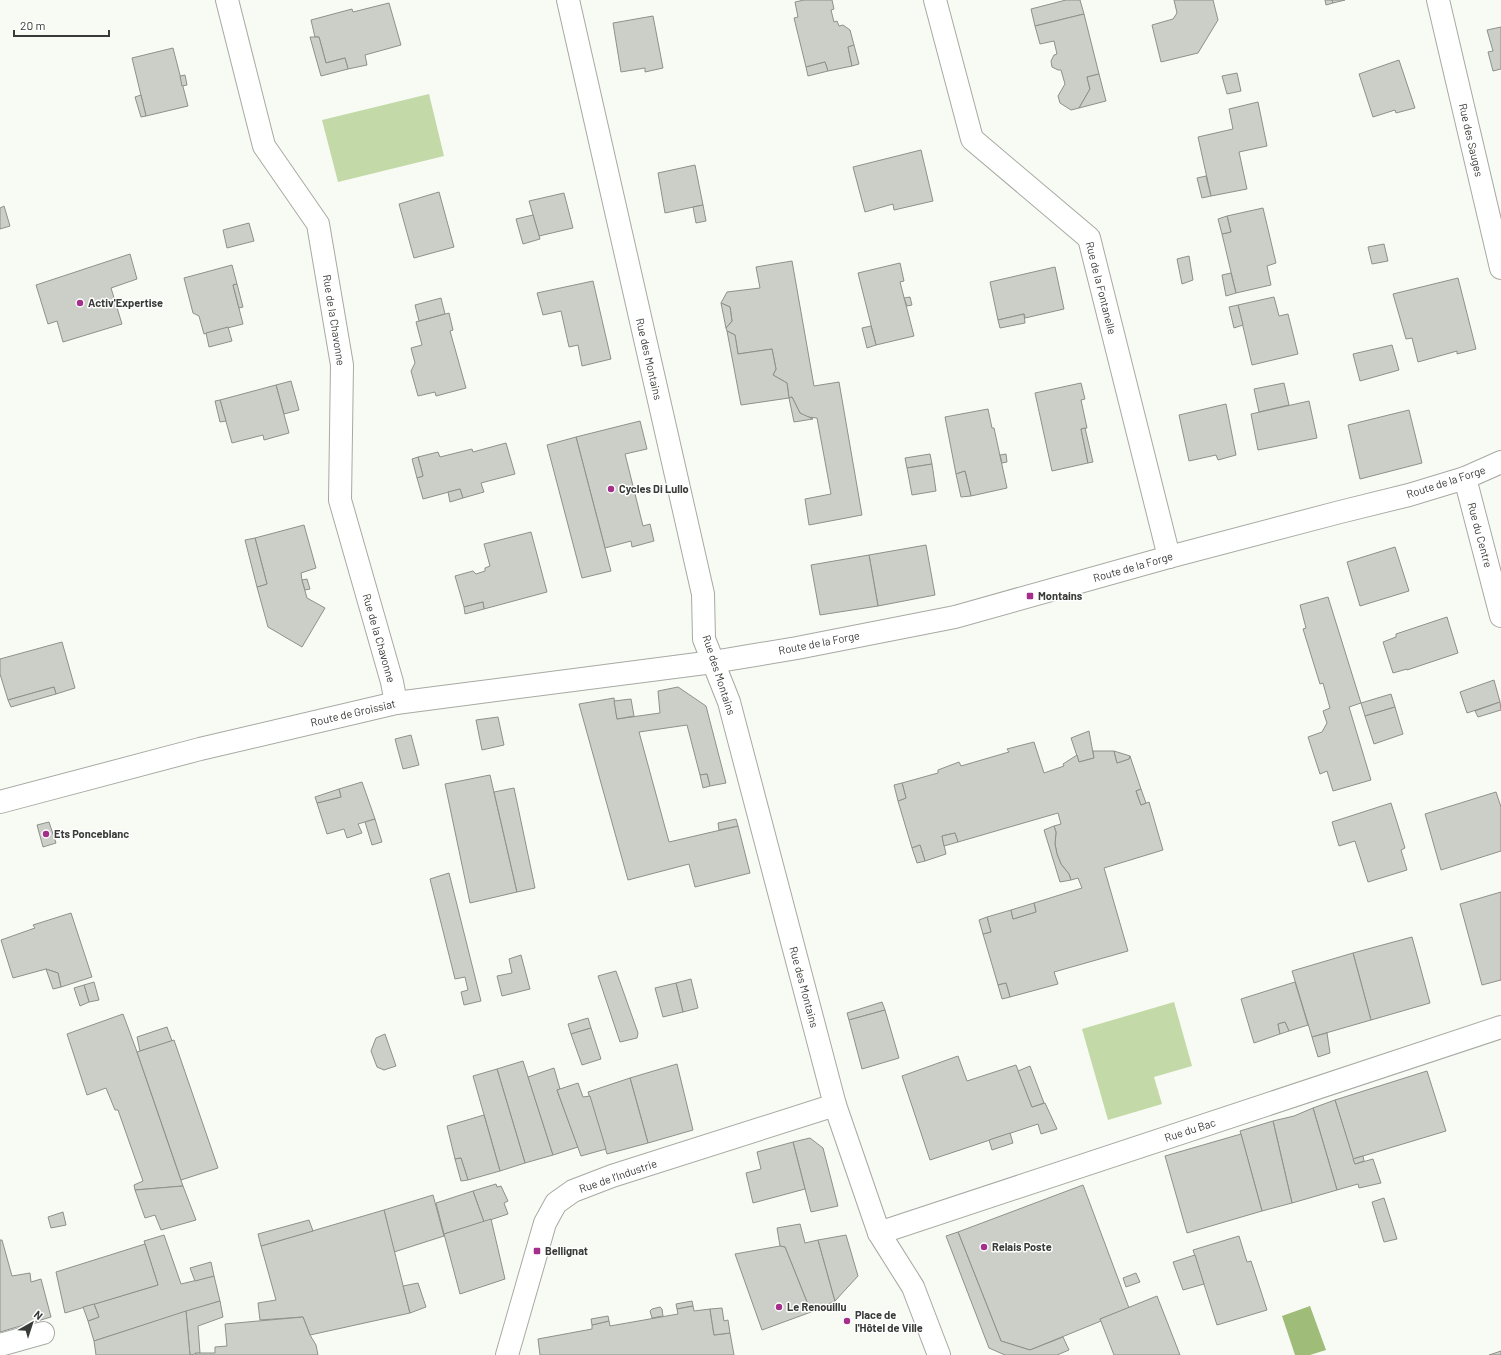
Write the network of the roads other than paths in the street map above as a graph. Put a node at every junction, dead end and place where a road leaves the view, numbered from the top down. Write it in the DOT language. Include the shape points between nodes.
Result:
graph roads {
  1 [pos="227,0"];
  2 [pos="568,0"];
  3 [pos="935,0"];
  4 [pos="1443,4"];
  5 [pos="1501,268"];
  6 [pos="1501,462"];
  7 [pos="1465,478"];
  8 [pos="1169,557"];
  9 [pos="1501,616"];
  10 [pos="714,662"];
  11 [pos="396,703"];
  12 [pos="0,802"];
  13 [pos="1501,1027"];
  14 [pos="835,1105"];
  15 [pos="879,1233"];
  16 [pos="43,1333"];
  17 [pos="0,1345"];
  18 [pos="507,1355"];
  19 [pos="939,1355"];
  1 -- 11 [label="street, Rue de la Chavonne" via="264,146 318,224 342,365 340,500"];
  2 -- 10 [label="street, Rue des Montains" via="702,594 704,639"];
  3 -- 8 [label="street, Rue de la Fontanelle" via="972,139 1089,238"];
  4 -- 5 [label="street, Rue des Sauges"];
  6 -- 7 [label="street, Route de la Forge"];
  7 -- 8 [label="street, Route de la Forge"];
  7 -- 9 [label="street, Rue du Centre"];
  8 -- 10 [label="street, Route de la Forge" via="955,617"];
  10 -- 11 [label="street, Route de Groissiat"];
  10 -- 14 [label="street, Rue des Montains" via="729,702"];
  11 -- 12 [label="street, Route de Groissiat" via="200,749"];
  13 -- 15 [label="street, Rue du Bac"];
  14 -- 15 [label="street, Rue des Montains"];
  14 -- 18 [label="street, Rue de l'Industrie" via="612,1176 573,1191 556,1203 545,1223"];
  15 -- 19 [label="street, Rue des Montains" via="913,1287"];
  16 -- 17 [label="street"];
}
